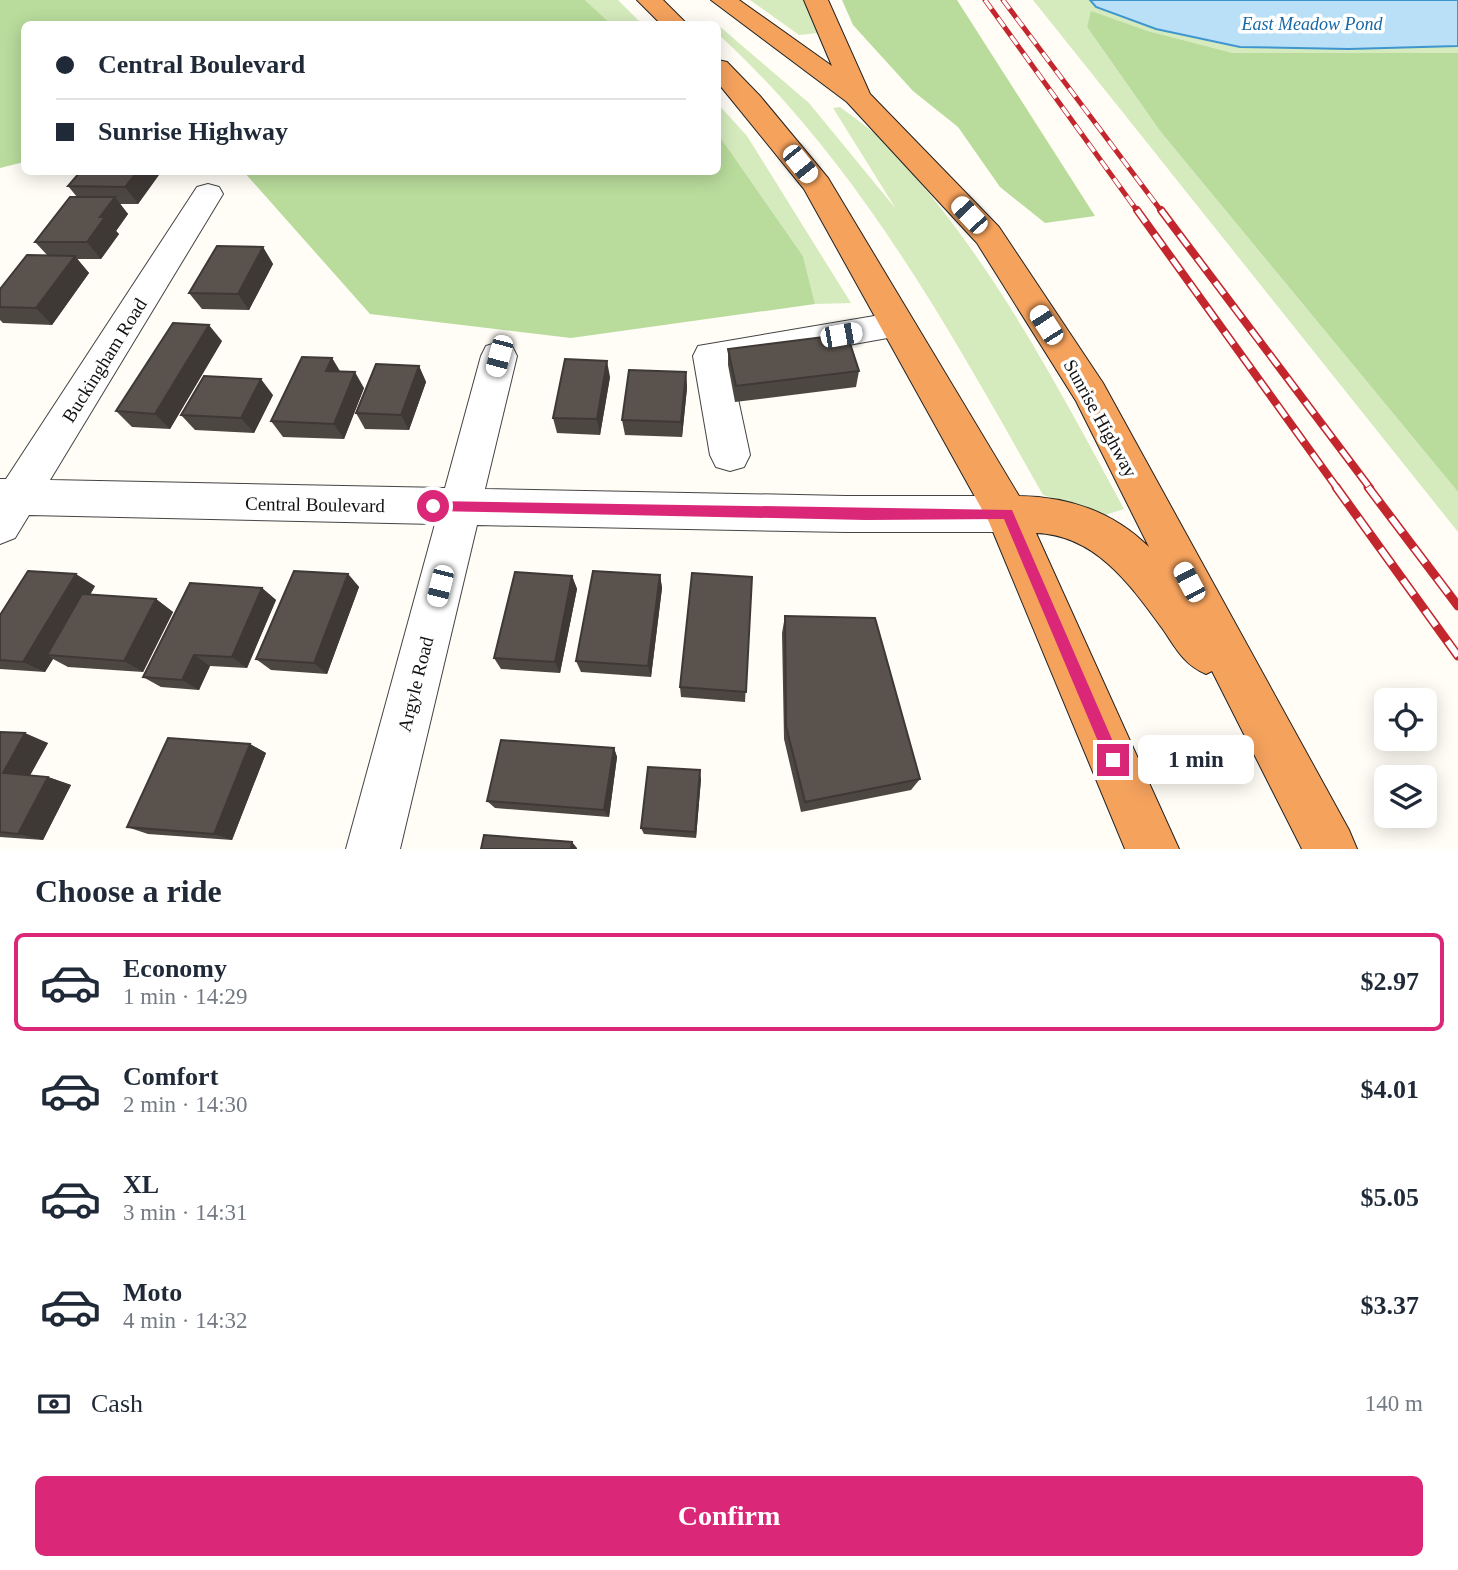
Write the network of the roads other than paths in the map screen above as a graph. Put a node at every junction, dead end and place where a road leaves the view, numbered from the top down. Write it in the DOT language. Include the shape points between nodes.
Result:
graph roads {
  1 [pos="649,0"];
  2 [pos="723,0"];
  3 [pos="816,0"];
  4 [pos="672,21"];
  5 [pos="721,71"];
  6 [pos="858,96"];
  7 [pos="208,194"];
  8 [pos="898,325"];
  9 [pos="499,356"];
  10 [pos="730,455"];
  11 [pos="6,506"];
  12 [pos="460,507"];
  13 [pos="1007,514"];
  14 [pos="1264,724"];
  15 [pos="373,849"];
  16 [pos="1152,849"];
  17 [pos="1330,849"];
  1 -- 4 [label="highway"];
  2 -- 6 [label="highway, Sunrise Highway"];
  3 -- 6 [label="highway"];
  5 -- 8 [label="highway" via="817,185"];
  6 -- 14 [label="highway, Sunrise Highway" via="988,234 1083,381"];
  7 -- 11 [label="street, Buckingham Road"];
  8 -- 10 [label="street" via="710,356"];
  8 -- 13 [label="highway"];
  9 -- 12 [label="street, Argyle Road"];
  11 -- 12 [label="street, Central Boulevard"];
  12 -- 13 [label="street, Central Boulevard"];
  12 -- 15 [label="street, Argyle Road"];
  13 -- 14 [label="highway" via="1062,517 1101,533 1137,564"];
  13 -- 16 [label="highway"];
  14 -- 17 [label="highway, Sunrise Highway"];
}
